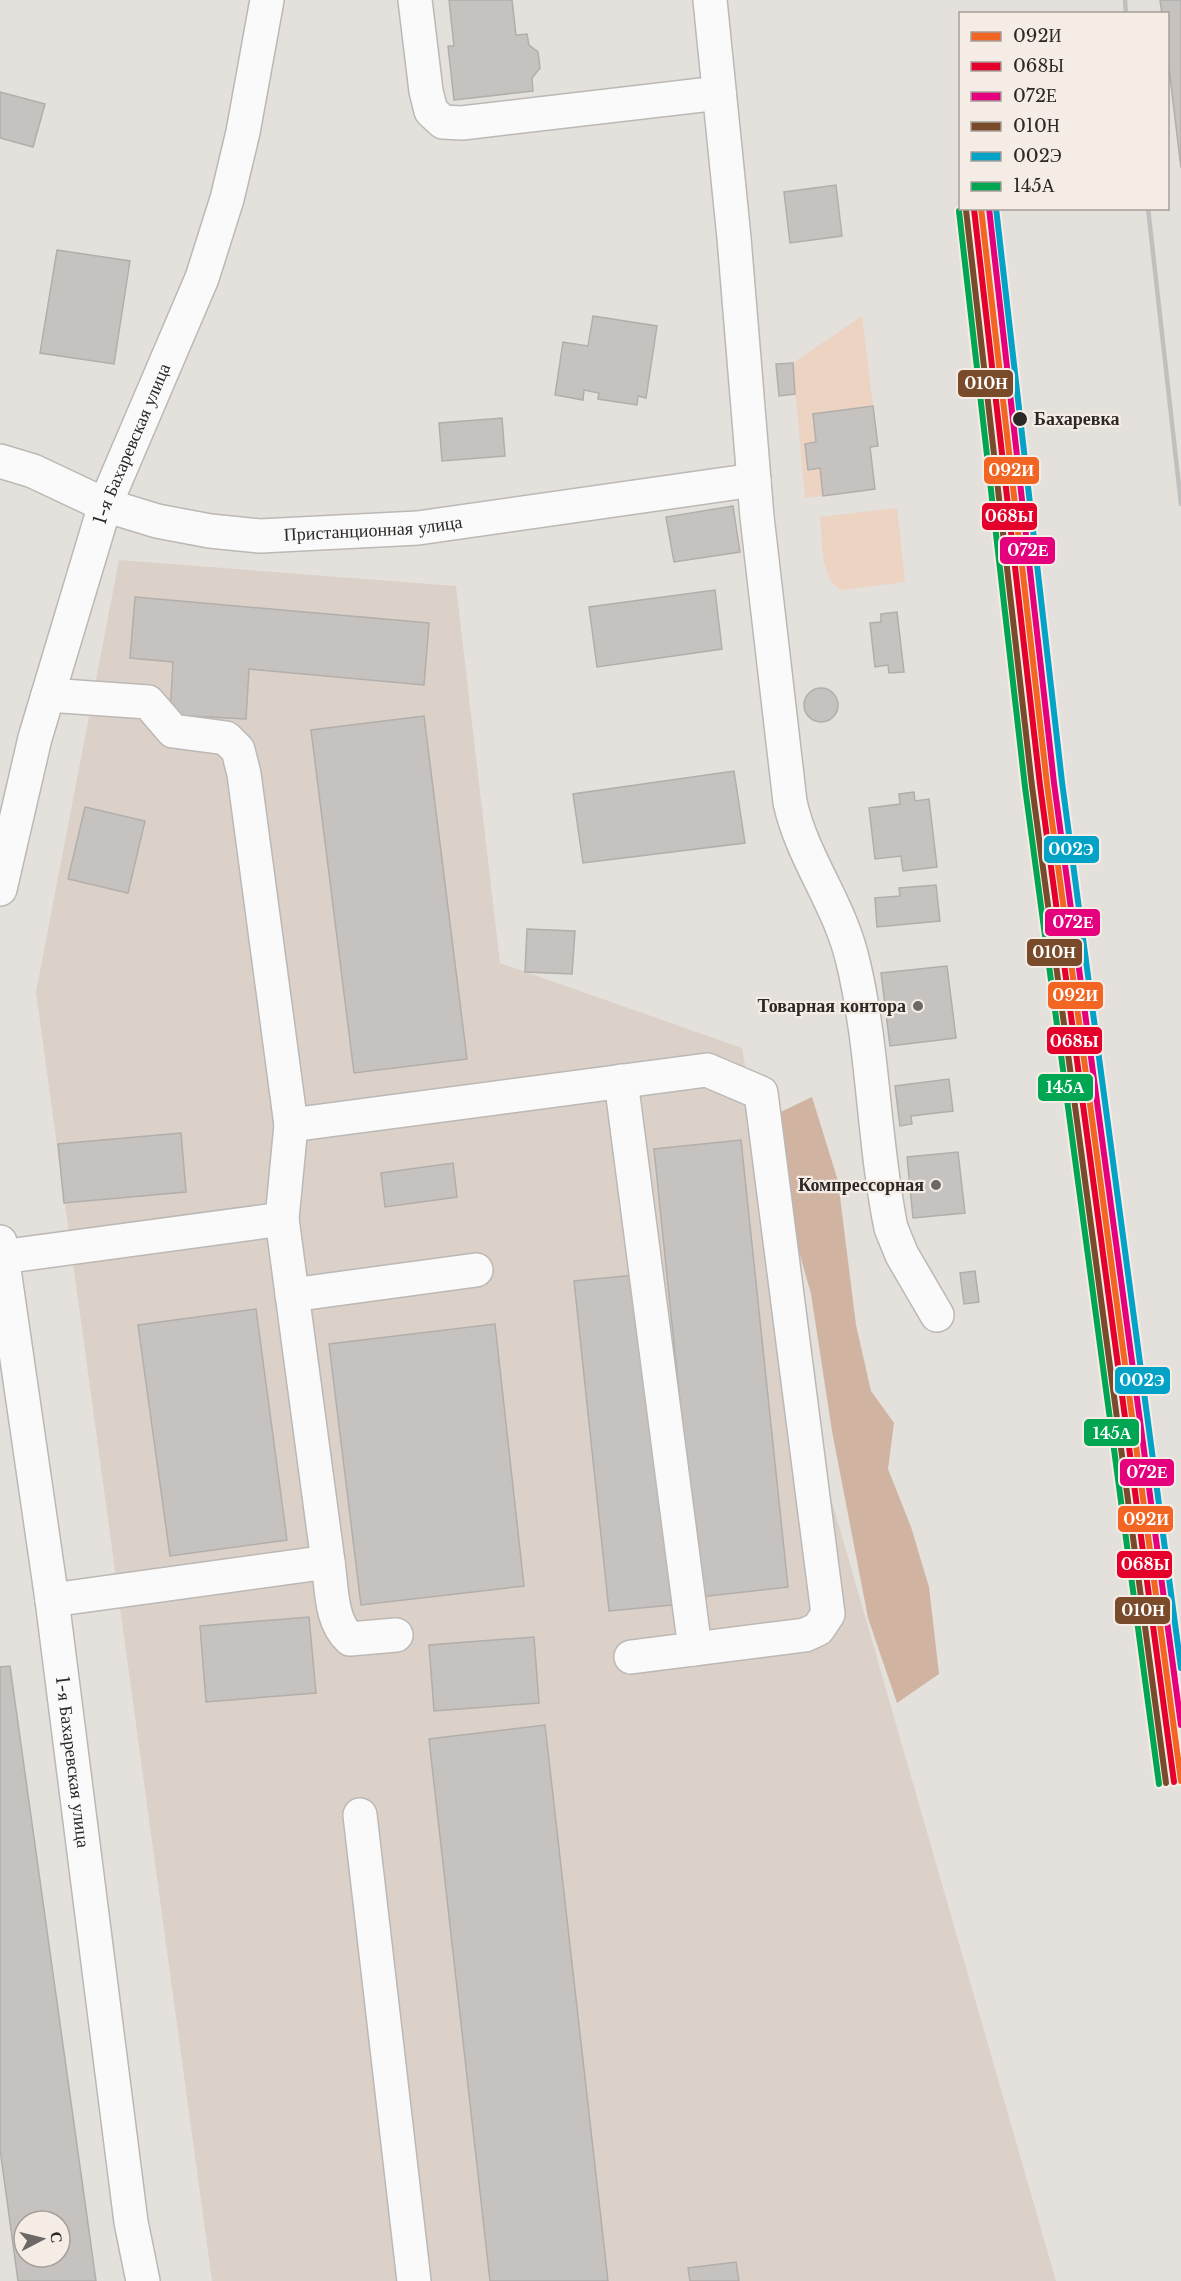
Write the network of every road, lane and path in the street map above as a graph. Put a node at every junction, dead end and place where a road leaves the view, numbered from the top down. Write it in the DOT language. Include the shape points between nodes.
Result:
graph roads {
  1 [pos="267,0"];
  2 [pos="415,0"];
  3 [pos="710,0"];
  4 [pos="719,93"];
  5 [pos="0,460"];
  6 [pos="754,480"];
  7 [pos="105,505"];
  8 [pos="48,695"];
  9 [pos="35,738"];
  10 [pos="0,795"];
  11 [pos="0,890"];
  12 [pos="621,1081"];
  13 [pos="291,1125"];
  14 [pos="282,1219"];
  15 [pos="1,1249"];
  16 [pos="476,1270"];
  17 [pos="292,1295"];
  18 [pos="938,1315"];
  19 [pos="328,1562"];
  20 [pos="52,1600"];
  21 [pos="396,1635"];
  22 [pos="695,1649"];
  23 [pos="631,1658"];
  24 [pos="360,1815"];
  25 [pos="143,2281"];
  26 [pos="414,2281"];
  1 -- 7 [label="street, 1-я Бахаревская улица" via="243,132 202,278"];
  2 -- 4 [label="street" via="426,91 431,111 443,122"];
  3 -- 4 [label="street"];
  4 -- 6 [label="street"];
  5 -- 7 [label="street, Пристанционная улица"];
  6 -- 7 [label="street, Пристанционная улица" via="418,528 324,534 260,536 210,531 157,521"];
  6 -- 18 [label="street" via="772,661 795,825 835,908 853,961 891,1228 902,1255"];
  7 -- 8 [label="street, 1-я Бахаревская улица"];
  8 -- 9 [label="street, 1-я Бахаревская улица"];
  8 -- 13 [label="street" via="148,702 173,731 226,738 238,750"];
  9 -- 10 [label="street"];
  9 -- 11 [label="street, 1-я Бахаревская улица"];
  12 -- 13 [label="street"];
  12 -- 22 [label="street"];
  12 -- 22 [label="street" via="707,1070 761,1092 828,1598 828,1614 818,1629 805,1635"];
  13 -- 14 [label="street"];
  14 -- 15 [label="street"];
  14 -- 17 [label="street"];
  15 -- 20 [label="street, 1-я Бахаревская улица"];
  16 -- 17 [label="street"];
  17 -- 19 [label="street"];
  19 -- 20 [label="street"];
  19 -- 21 [label="street" via="341,1630 350,1639"];
  20 -- 25 [label="street, 1-я Бахаревская улица" via="131,2222"];
  22 -- 23 [label="street"];
  24 -- 26 [label="street"];
}
